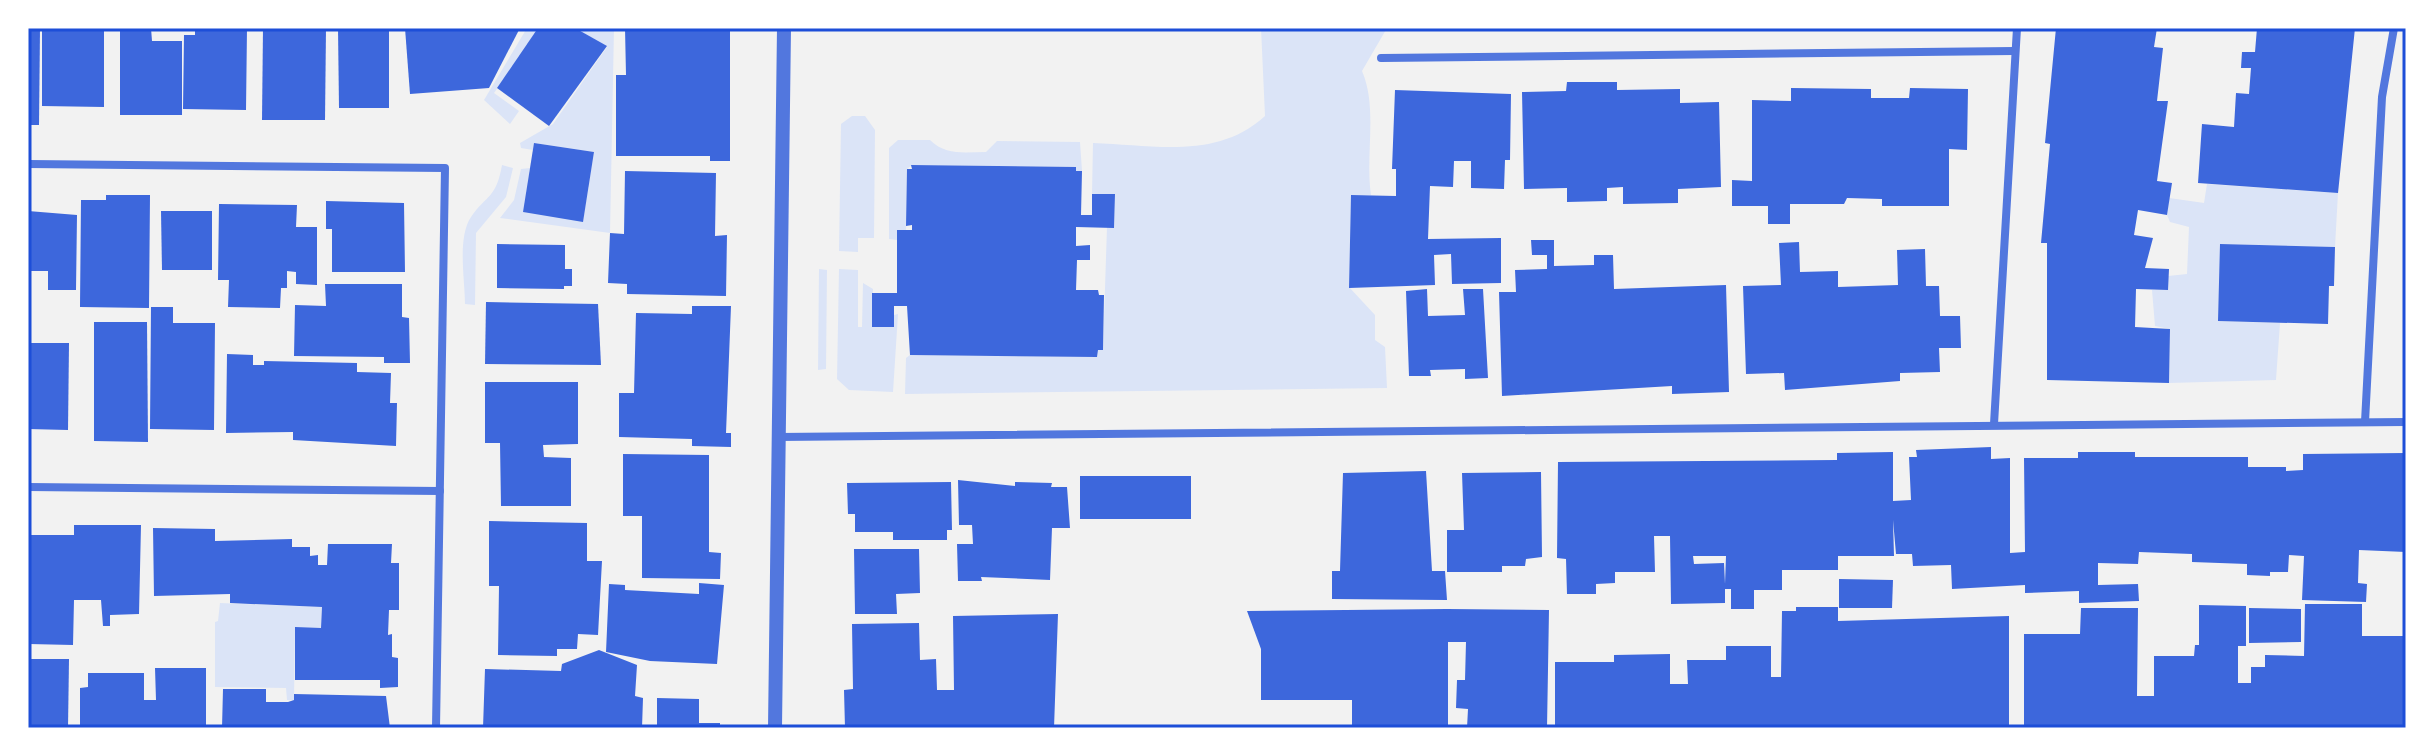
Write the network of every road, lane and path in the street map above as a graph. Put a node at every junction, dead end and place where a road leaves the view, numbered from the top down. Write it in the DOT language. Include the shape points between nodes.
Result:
graph roads {
  1 [pos="784,28"];
  2 [pos="2017,28"];
  3 [pos="2394,28"];
  4 [pos="2014,51"];
  5 [pos="1381,58"];
  6 [pos="28,164"];
  7 [pos="2365,422"];
  8 [pos="2406,422"];
  9 [pos="1994,424"];
  10 [pos="778,437"];
  11 [pos="28,487"];
  12 [pos="440,491"];
  13 [pos="436,728"];
  14 [pos="775,728"];
  1 -- 10 [label="street"];
  2 -- 4 [label="street"];
  3 -- 7 [label="street" via="2382,97"];
  4 -- 5 [label="street"];
  4 -- 9 [label="street"];
  6 -- 12 [label="street" via="445,168"];
  7 -- 8 [label="street"];
  7 -- 9 [label="street"];
  9 -- 10 [label="street"];
  10 -- 14 [label="street"];
  11 -- 12 [label="street"];
  12 -- 13 [label="street"];
}
